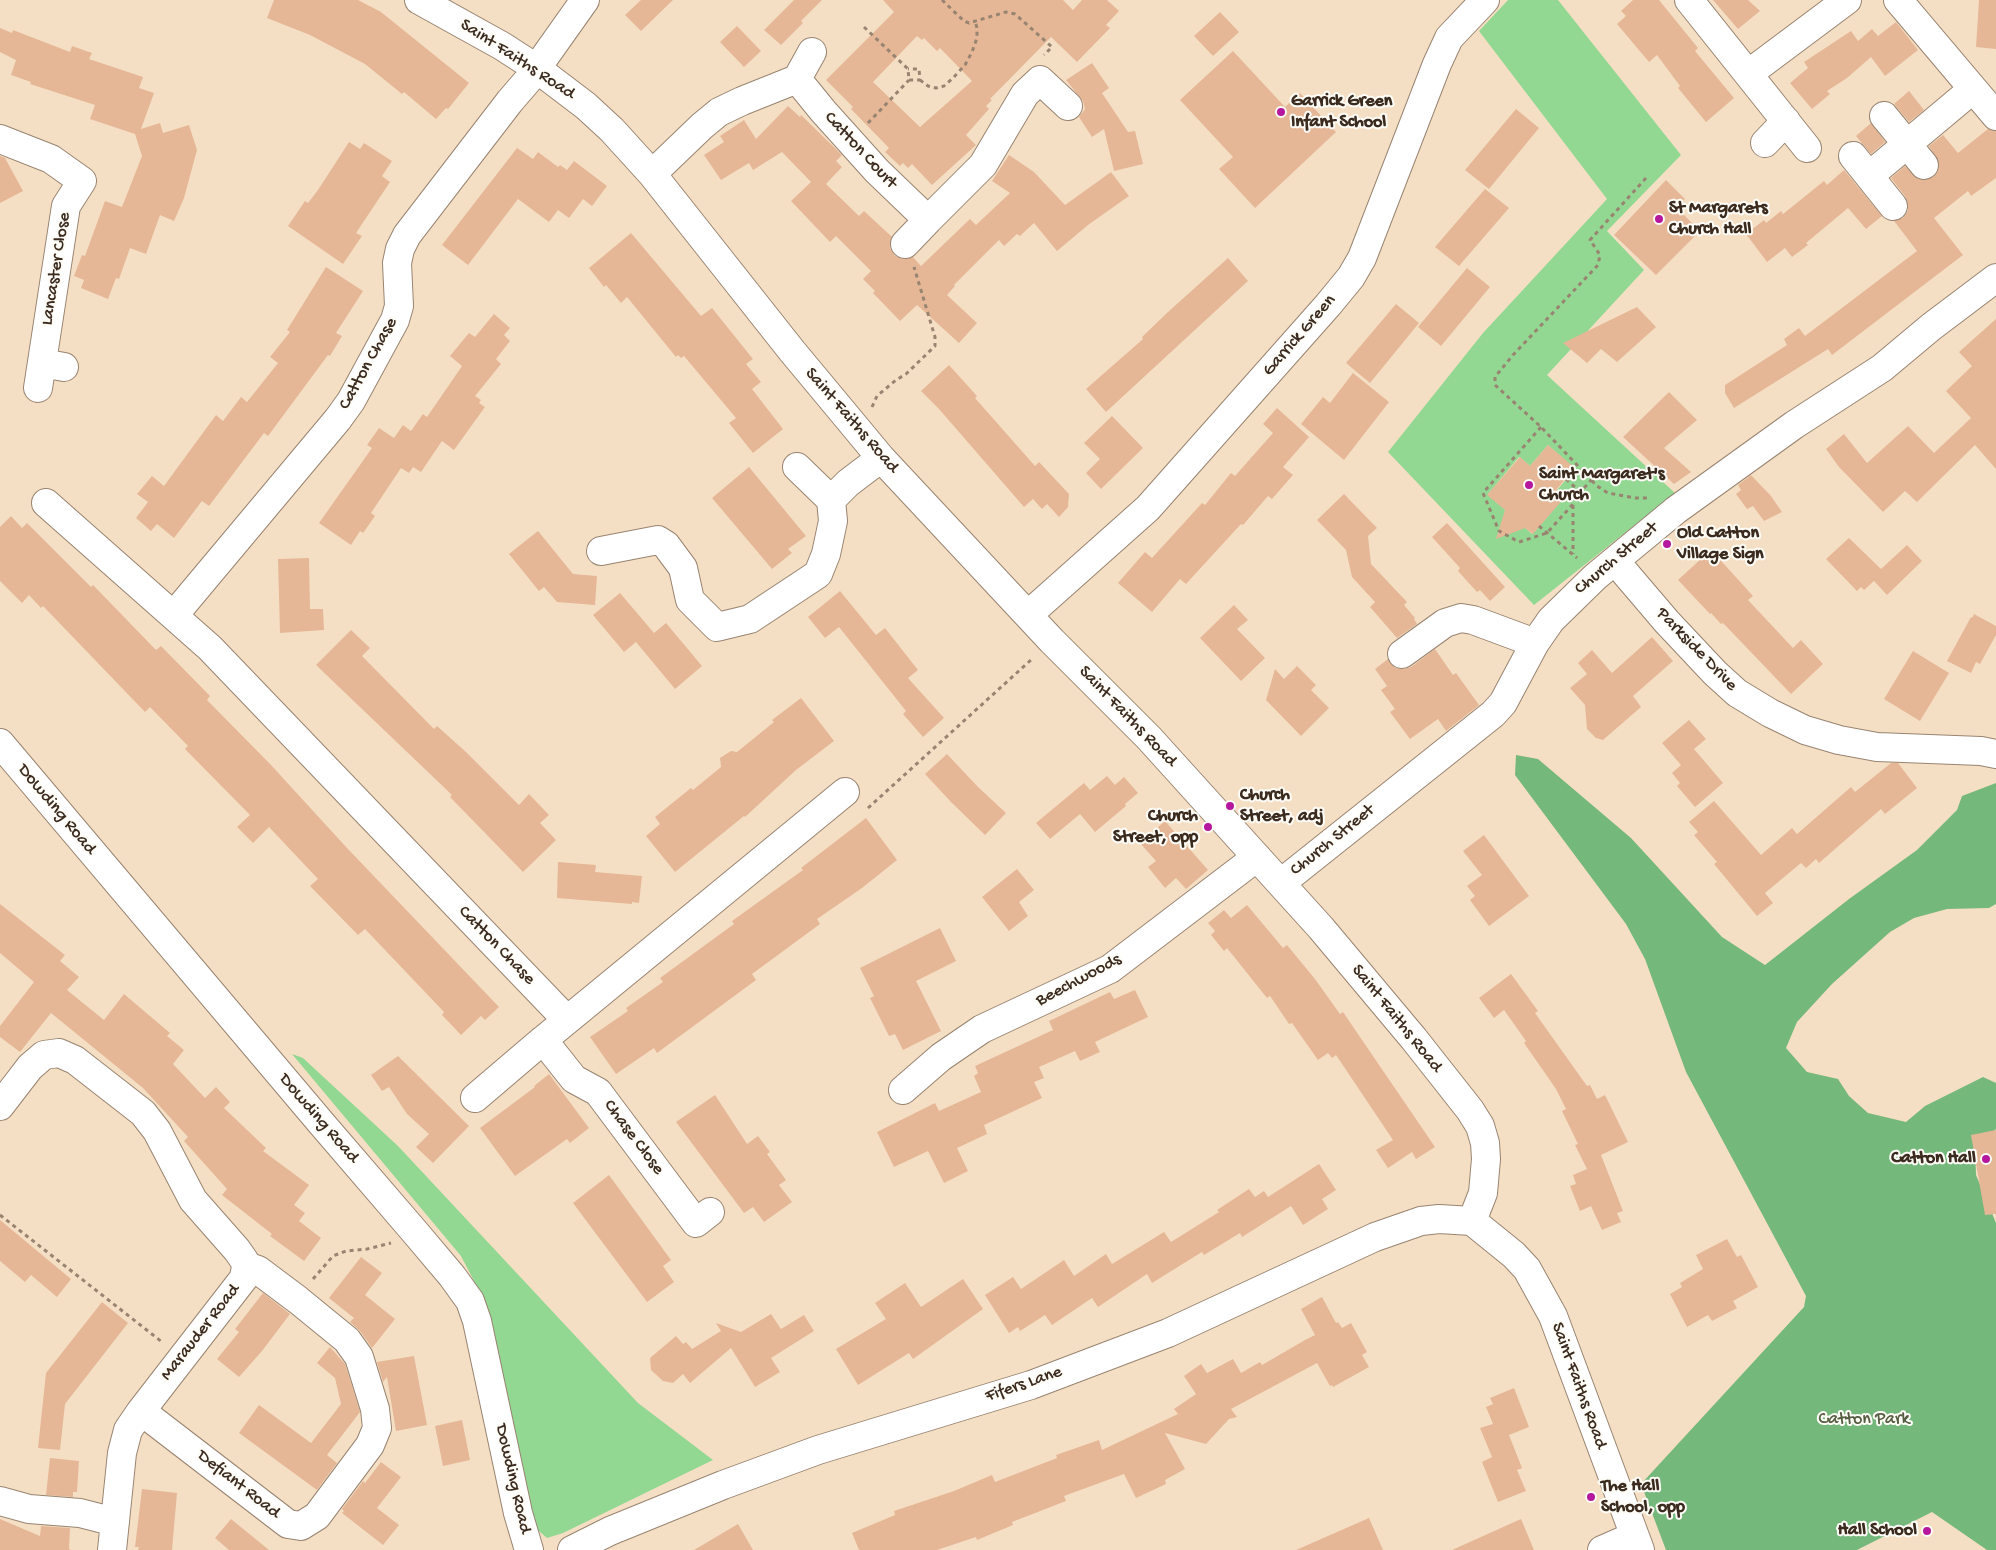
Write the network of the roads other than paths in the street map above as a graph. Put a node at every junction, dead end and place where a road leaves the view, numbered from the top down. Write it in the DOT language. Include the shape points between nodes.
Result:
graph roads {
  1 [pos="419,0"];
  2 [pos="585,0"];
  3 [pos="1485,0"];
  4 [pos="1689,0"];
  5 [pos="1847,0"];
  6 [pos="1898,0"];
  7 [pos="812,52"];
  8 [pos="536,68"];
  9 [pos="1748,74"];
  10 [pos="797,79"];
  11 [pos="1973,89"];
  12 [pos="1068,106"];
  13 [pos="1884,116"];
  14 [pos="1996,116"];
  15 [pos="1786,121"];
  16 [pos="0,139"];
  17 [pos="1765,142"];
  18 [pos="1906,144"];
  19 [pos="1807,148"];
  20 [pos="1924,165"];
  21 [pos="652,174"];
  22 [pos="1893,206"];
  23 [pos="928,220"];
  24 [pos="905,244"];
  25 [pos="1996,278"];
  26 [pos="48,372"];
  27 [pos="881,458"];
  28 [pos="797,467"];
  29 [pos="831,500"];
  30 [pos="46,503"];
  31 [pos="601,551"];
  32 [pos="1615,561"];
  33 [pos="1029,614"];
  34 [pos="174,615"];
  35 [pos="1535,643"];
  36 [pos="1402,654"];
  37 [pos="0,743"];
  38 [pos="1996,754"];
  39 [pos="845,792"];
  40 [pos="1257,856"];
  41 [pos="1281,883"];
  42 [pos="566,1019"];
  43 [pos="543,1040"];
  44 [pos="903,1090"];
  45 [pos="475,1098"];
  46 [pos="0,1106"];
  47 [pos="1472,1221"];
  48 [pos="695,1224"];
  49 [pos="246,1266"];
  50 [pos="141,1411"];
  51 [pos="0,1501"];
  52 [pos="115,1522"];
  53 [pos="1637,1543"];
  54 [pos="112,1550"];
  55 [pos="529,1550"];
  56 [pos="572,1550"];
  57 [pos="1602,1550"];
  1 -- 8 [label="street, Saint Faiths Road"];
  2 -- 8 [label="street, Catton Chase"];
  3 -- 33 [label="street, Garrick Green" via="1449,38 1362,258 1351,277 1148,508"];
  4 -- 9 [label="street"];
  5 -- 9 [label="street"];
  6 -- 11 [label="street"];
  7 -- 10 [label="street"];
  8 -- 21 [label="street, Saint Faiths Road" via="586,106"];
  8 -- 34 [label="street, Catton Chase" via="400,249 407,274 395,320 350,401"];
  9 -- 15 [label="street"];
  10 -- 21 [label="street" via="720,112"];
  10 -- 23 [label="street, Catton Court" via="877,171"];
  11 -- 14 [label="street"];
  11 -- 18 [label="street"];
  12 -- 23 [label="street" via="1040,80 1025,94 983,165"];
  13 -- 18 [label="street"];
  15 -- 17 [label="street"];
  15 -- 19 [label="street"];
  16 -- 26 [label="street, Lancaster Close" via="51,159 82,181 66,206"];
  18 -- 20 [label="street"];
  18 -- 22 [label="street" via="1861,166"];
  21 -- 27 [label="street, Saint Faiths Road"];
  23 -- 24 [label="street"];
  25 -- 32 [label="street, Church Street" via="1882,368 1676,510"];
  27 -- 29 [label="street"];
  27 -- 33 [label="street, Saint Faiths Road"];
  28 -- 29 [label="street"];
  29 -- 31 [label="street" via="832,521 826,554 818,574 750,619 717,627 690,600 683,568 666,545 658,540"];
  30 -- 34 [label="street, Catton Chase"];
  32 -- 35 [label="street, Church Street" via="1570,600"];
  32 -- 38 [label="street, Parkside Drive" via="1715,674 1737,693 1770,713 1806,730 1839,740"];
  33 -- 40 [label="street, Saint Faiths Road"];
  34 -- 42 [label="street, Catton Chase" via="210,648"];
  35 -- 36 [label="street" via="1461,618 1445,623"];
  35 -- 41 [label="street, Church Street" via="1503,703 1493,714"];
  37 -- 55 [label="street, Dowding Road" via="414,1230 470,1302"];
  39 -- 42 [label="street"];
  40 -- 41 [label="street, Saint Faiths Road"];
  40 -- 44 [label="street, Beechwoods" via="1110,969 982,1029 941,1057"];
  41 -- 47 [label="street, Saint Faiths Road" via="1396,1017 1480,1126 1486,1159 1483,1193"];
  42 -- 43 [label="street"];
  43 -- 45 [label="street"];
  43 -- 48 [label="street, Chase Close" via="574,1079 598,1092"];
  46 -- 49 [label="street, Marauder Road" via="30,1067 44,1055 59,1053 75,1060 143,1113 157,1131 193,1200 237,1250"];
  47 -- 53 [label="street, Saint Faiths Road" via="1527,1269 1553,1316"];
  47 -- 56 [label="street, Fifers Lane" via="1421,1220 1375,1237 1168,1333 1030,1385 818,1450 610,1531"];
  49 -- 50 [label="street, Marauder Road" via="244,1278"];
  49 -- 50 [label="street, Defiant Road" via="258,1270 298,1300 347,1340 359,1357 375,1409 377,1428 370,1445 317,1516 301,1526 288,1524"];
  50 -- 52 [label="street, Marauder Road" via="128,1430 122,1453"];
  51 -- 52 [label="street" via="29,1509 80,1514"];
  52 -- 54 [label="street, Marauder Road"];
  53 -- 57 [label="street"];
}
